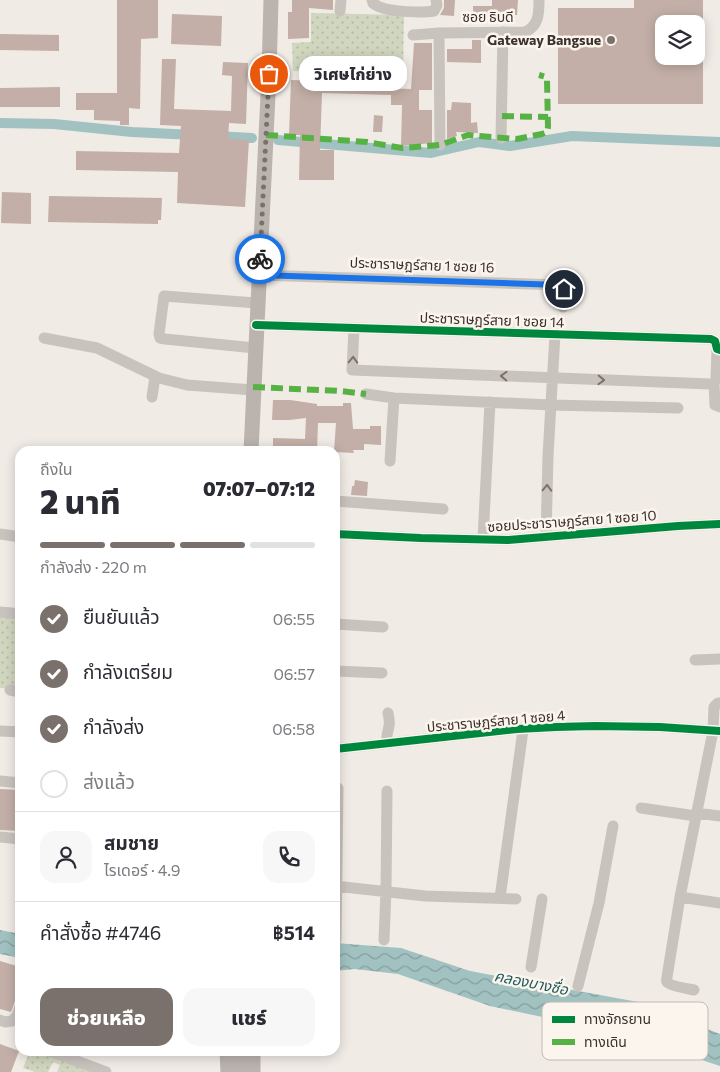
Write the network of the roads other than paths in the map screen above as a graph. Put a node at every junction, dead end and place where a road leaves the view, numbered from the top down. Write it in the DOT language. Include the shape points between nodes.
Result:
graph roads {
  1 [pos="271,0"];
  2 [pos="372,0"];
  3 [pos="436,0"];
  4 [pos="539,0"];
  5 [pos="503,32"];
  6 [pos="439,33"];
  7 [pos="414,35"];
  8 [pos="501,138"];
  9 [pos="440,145"];
  10 [pos="259,275"];
  11 [pos="258,304"];
  12 [pos="563,307"];
  13 [pos="256,325"];
  14 [pos="354,328"];
  15 [pos="555,334"];
  16 [pos="44,338"];
  17 [pos="255,348"];
  18 [pos="718,349"];
  19 [pos="155,376"];
  20 [pos="552,378"];
  21 [pos="714,383"];
  22 [pos="253,390"];
  23 [pos="366,394"];
  24 [pos="152,396"];
  25 [pos="394,398"];
  26 [pos="490,402"];
  27 [pos="551,405"];
  28 [pos="720,407"];
  29 [pos="678,408"];
  30 [pos="251,446"];
  31 [pos="390,461"];
  32 [pos="340,501"];
  33 [pos="443,509"];
  34 [pos="720,524"];
  35 [pos="0,534"];
  36 [pos="340,534"];
  37 [pos="15,536"];
  38 [pos="546,537"];
  39 [pos="483,539"];
  40 [pos="0,612"];
  41 [pos="15,614"];
  42 [pos="340,624"];
  43 [pos="383,627"];
  44 [pos="720,659"];
  45 [pos="695,660"];
  46 [pos="340,671"];
  47 [pos="382,673"];
  48 [pos="720,702"];
  49 [pos="388,713"];
  50 [pos="523,730"];
  51 [pos="0,731"];
  52 [pos="716,731"];
  53 [pos="15,732"];
  54 [pos="388,743"];
  55 [pos="340,748"];
  56 [pos="0,780"];
  57 [pos="15,782"];
  58 [pos="387,791"];
  59 [pos="641,808"];
  60 [pos="696,815"];
  61 [pos="720,816"];
  62 [pos="613,826"];
  63 [pos="0,837"];
  64 [pos="15,838"];
  65 [pos="340,886"];
  66 [pos="386,891"];
  67 [pos="680,897"];
  68 [pos="500,898"];
  69 [pos="516,899"];
  70 [pos="542,899"];
  71 [pos="720,903"];
  72 [pos="384,940"];
  73 [pos="531,967"];
  74 [pos="578,986"];
  75 [pos="694,990"];
  76 [pos="15,1018"];
  77 [pos="0,1020"];
  78 [pos="63,1056"];
  79 [pos="227,1056"];
  80 [pos="241,1056"];
  81 [pos="253,1056"];
  82 [pos="106,1072"];
  83 [pos="228,1072"];
  84 [pos="241,1072"];
  85 [pos="253,1072"];
  1 -- 10 [label="main road"];
  2 -- 3 [label="street" via="379,7 391,10 428,12 434,11"];
  4 -- 5 [label="street, ซอย ธิบดี" via="534,26 526,32"];
  5 -- 6 [label="street, ซอย ธิบดี"];
  5 -- 8 [label="street"];
  6 -- 7 [label="street, ซอย ธิบดี"];
  6 -- 9 [label="street"];
  10 -- 11 [label="main road"];
  10 -- 12 [label="street, ประชาราษฎร์สาย 1 ซอย 16" via="560,285 564,289"];
  11 -- 13 [label="main road"];
  11 -- 17 [label="street" via="164,296 159,334 165,339"];
  13 -- 14 [label="street, ประชาราษฎร์สาย 1 ซอย 14"];
  13 -- 17 [label="main road"];
  14 -- 15 [label="street, ประชาราษฎร์สาย 1 ซอย 14"];
  20 -- 14 [label="street, one-way" via="352,370"];
  15 -- 18 [label="street, ประชาราษฎร์สาย 1 ซอย 14" via="710,339 715,341"];
  15 -- 20 [label="street"];
  16 -- 19 [label="street" via="97,348"];
  17 -- 22 [label="main road"];
  18 -- 21 [label="street"];
  19 -- 22 [label="street" via="187,385"];
  19 -- 24 [label="street"];
  20 -- 21 [label="street, one-way"];
  20 -- 27 [label="street"];
  21 -- 28 [label="street" via="715,405"];
  22 -- 30 [label="main road"];
  23 -- 25 [label="street"];
  25 -- 26 [label="street"];
  25 -- 31 [label="street"];
  26 -- 27 [label="street"];
  26 -- 39 [label="street"];
  27 -- 29 [label="street"];
  38 -- 27 [label="street, one-way"];
  32 -- 33 [label="street"];
  34 -- 38 [label="street, ซอยประชาราษฎร์สาย 1 ซอย 10"];
  35 -- 37 [label="street"];
  36 -- 39 [label="street, ซอยประชาราษฎร์สาย 1 ซอย 10"];
  38 -- 39 [label="street, ซอยประชาราษฎร์สาย 1 ซอย 10"];
  40 -- 41 [label="street"];
  42 -- 43 [label="street"];
  44 -- 45 [label="street"];
  46 -- 47 [label="street"];
  48 -- 52 [label="street" via="714,707"];
  49 -- 54 [label="street"];
  50 -- 52 [label="street, ประชาราษฎร์สาย 1 ซอย 4" via="595,726"];
  50 -- 54 [label="street, ประชาราษฎร์สาย 1 ซอย 4"];
  50 -- 68 [label="street"];
  51 -- 53 [label="street"];
  52 -- 60 [label="street"];
  54 -- 55 [label="street, ประชาราษฎร์สาย 1 ซอย 4"];
  56 -- 57 [label="street"];
  58 -- 66 [label="street"];
  59 -- 60 [label="street"];
  60 -- 61 [label="street"];
  60 -- 67 [label="street"];
  62 -- 74 [label="street"];
  63 -- 64 [label="street"];
  65 -- 66 [label="street"];
  66 -- 68 [label="street" via="425,896"];
  66 -- 72 [label="street"];
  67 -- 71 [label="street"];
  67 -- 75 [label="street" via="667,981"];
  68 -- 69 [label="street"];
  70 -- 73 [label="street"];
  76 -- 77 [label="street" via="5,1022"];
  78 -- 82 [label="street"];
  79 -- 83 [label="main road"];
  80 -- 84 [label="main road"];
  81 -- 85 [label="main road"];
}
